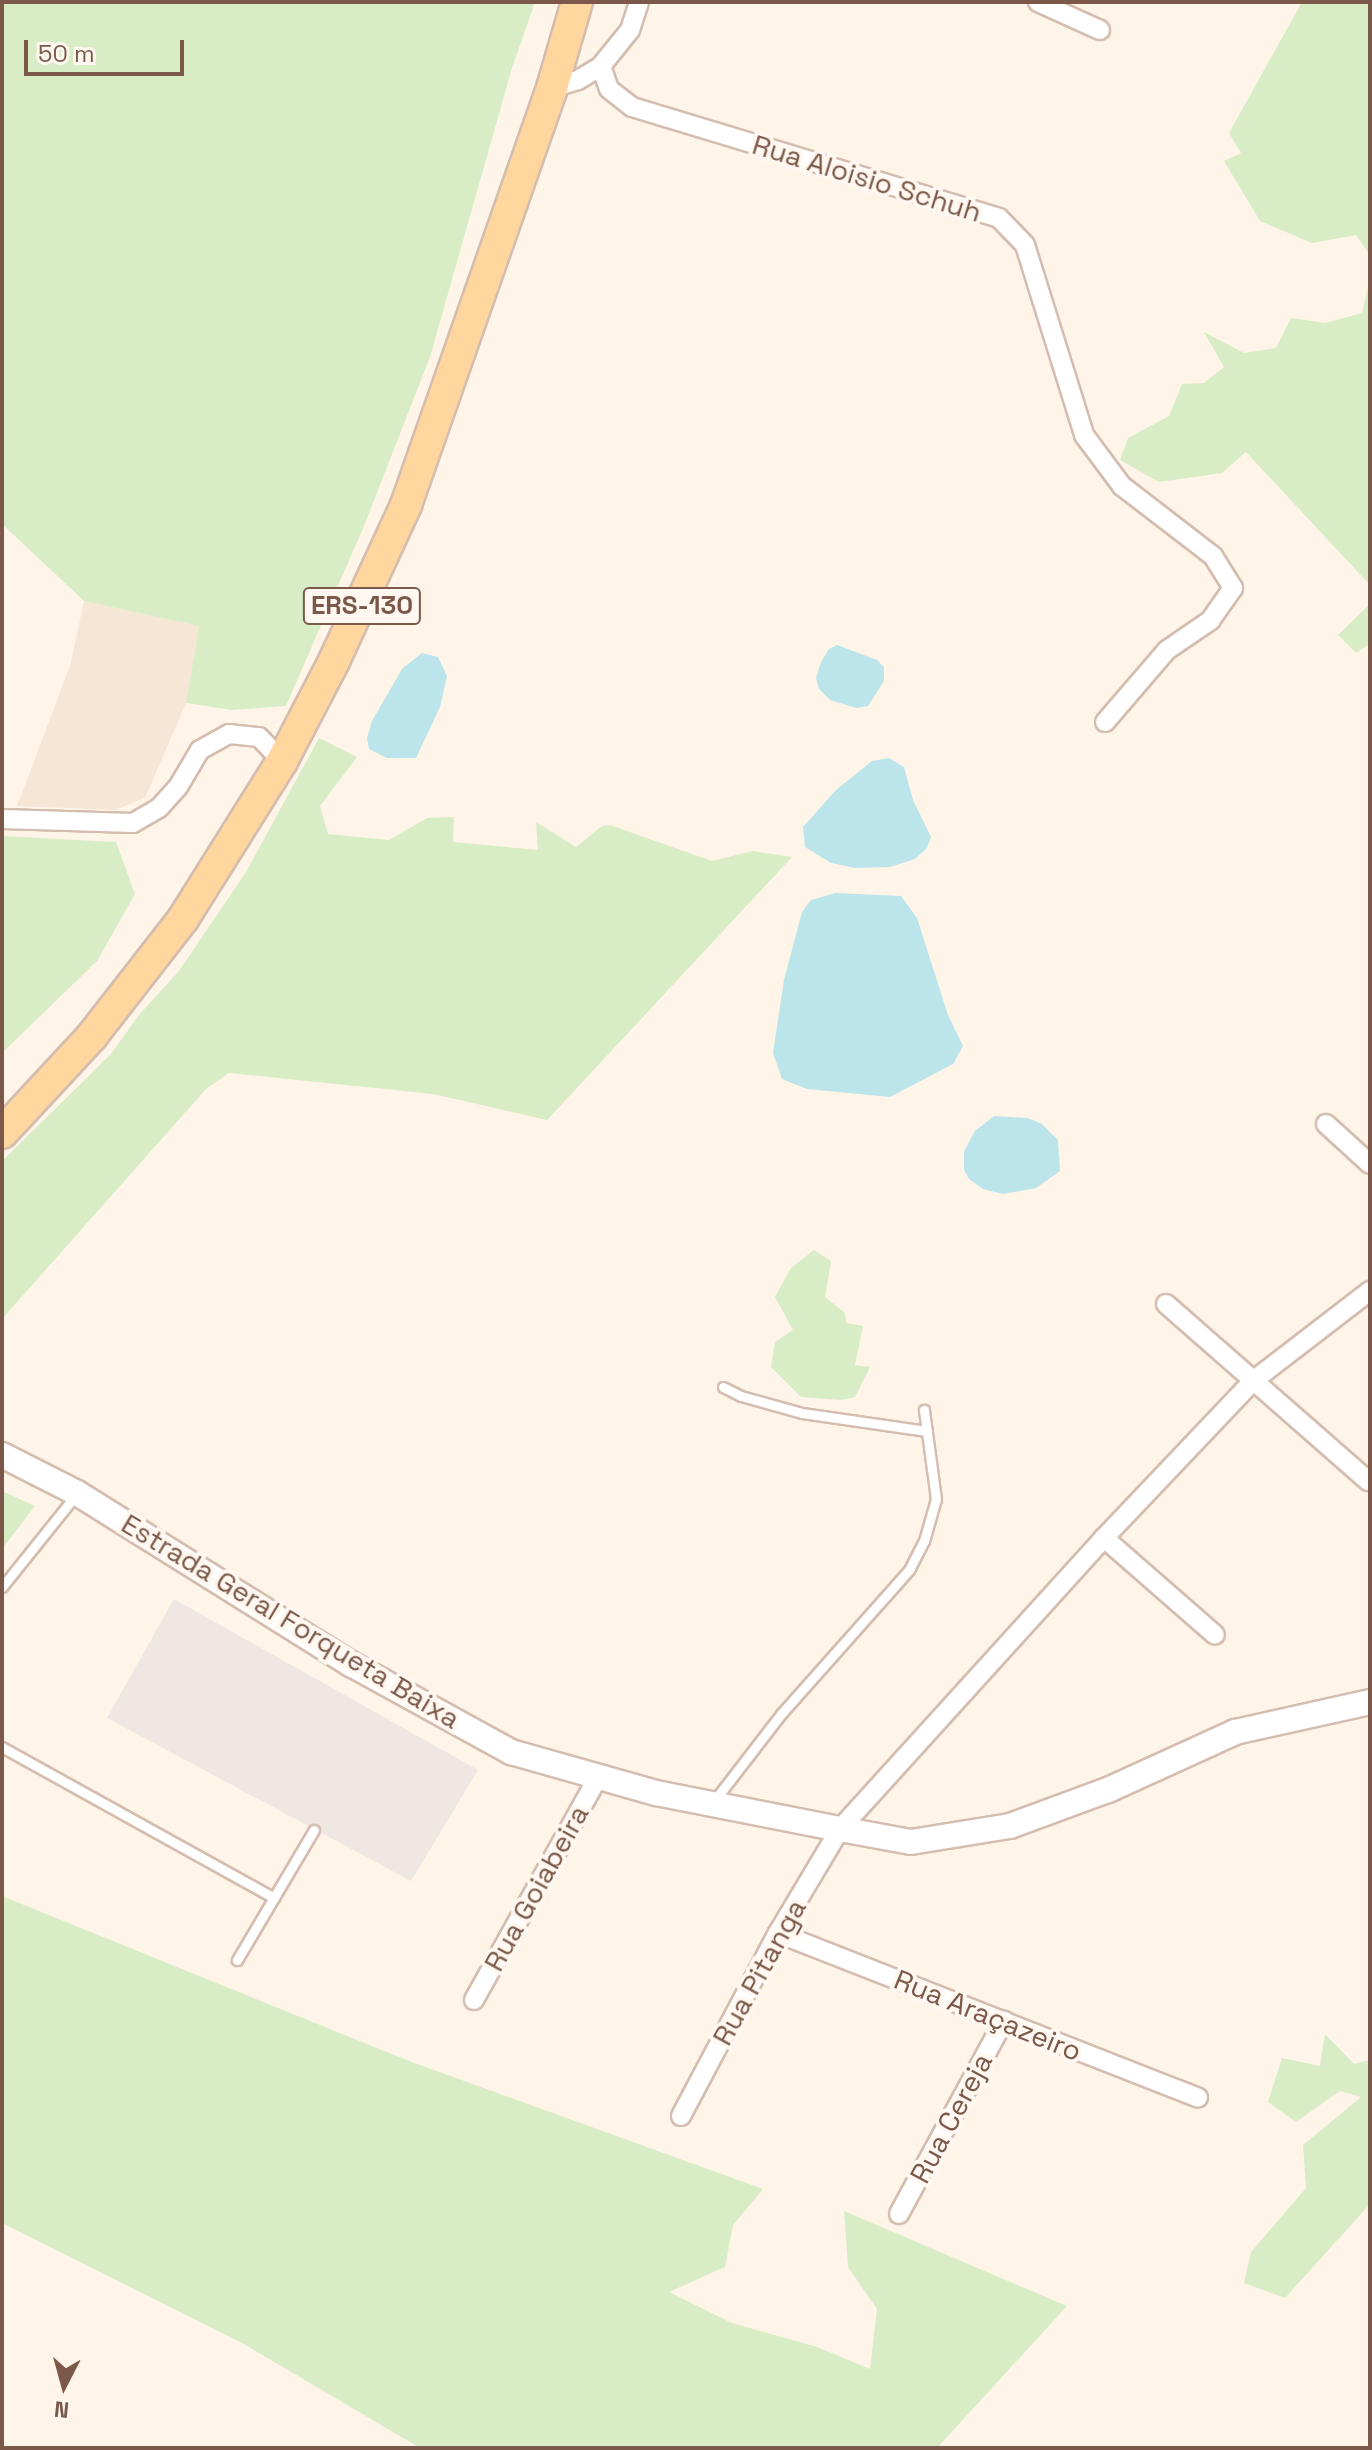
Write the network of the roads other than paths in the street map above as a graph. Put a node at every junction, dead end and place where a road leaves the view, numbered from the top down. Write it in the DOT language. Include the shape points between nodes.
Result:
graph roads {
  1 [pos="577,2"];
  2 [pos="639,2"];
  3 [pos="1038,2"];
  4 [pos="1100,30"];
  5 [pos="601,66"];
  6 [pos="552,88"];
  7 [pos="1105,722"];
  8 [pos="282,761"];
  9 [pos="2,819"];
  10 [pos="1326,1124"];
  11 [pos="2,1133"];
  12 [pos="1370,1164"];
  13 [pos="1370,1291"];
  14 [pos="1166,1304"];
  15 [pos="1253,1381"];
  16 [pos="723,1387"];
  17 [pos="924,1410"];
  18 [pos="927,1431"];
  19 [pos="2,1455"];
  20 [pos="1368,1481"];
  21 [pos="77,1493"];
  22 [pos="1104,1538"];
  23 [pos="2,1587"];
  24 [pos="1215,1635"];
  25 [pos="1370,1702"];
  26 [pos="2,1747"];
  27 [pos="598,1777"];
  28 [pos="712,1804"];
  29 [pos="840,1829"];
  30 [pos="314,1830"];
  31 [pos="274,1898"];
  32 [pos="778,1933"];
  33 [pos="237,1960"];
  34 [pos="474,2000"];
  35 [pos="1004,2021"];
  36 [pos="1198,2098"];
  37 [pos="681,2116"];
  38 [pos="899,2214"];
  1 -- 6 [label="main road, ERS-130"];
  2 -- 5 [label="street" via="630,30"];
  3 -- 4 [label="street"];
  5 -- 6 [label="street"];
  5 -- 7 [label="street, Rua Aloisio Schuh" via="609,89 632,107 999,218 1025,245 1084,435 1122,486 1213,556 1233,588 1211,620 1167,650"];
  6 -- 8 [label="main road, ERS-130" via="406,505 372,585"];
  8 -- 9 [label="street" via="259,737 229,734 200,750 159,808 133,823"];
  8 -- 11 [label="main road, ERS-130" via="183,919 92,1036"];
  10 -- 12 [label="street"];
  13 -- 15 [label="street, Rua Pitanga"];
  14 -- 15 [label="street"];
  15 -- 20 [label="street"];
  15 -- 22 [label="street, Rua Pitanga"];
  16 -- 18 [label="lane" via="802,1413"];
  17 -- 18 [label="lane"];
  18 -- 28 [label="lane" via="936,1499 909,1570 781,1714"];
  19 -- 21 [label="street, Estrada Geral Forqueta Baixa"];
  21 -- 23 [label="lane"];
  21 -- 27 [label="street, Estrada Geral Forqueta Baixa" via="351,1664 511,1752"];
  22 -- 24 [label="street"];
  22 -- 29 [label="street, Rua Pitanga"];
  25 -- 29 [label="street, Estrada Geral Forqueta Baixa" via="1235,1732 1108,1790 1010,1826 911,1842"];
  26 -- 31 [label="lane"];
  27 -- 28 [label="street, Estrada Geral Forqueta Baixa"];
  27 -- 34 [label="street, Rua Goiabeira"];
  28 -- 29 [label="street, Estrada Geral Forqueta Baixa"];
  29 -- 32 [label="street, Rua Pitanga"];
  30 -- 31 [label="lane"];
  31 -- 33 [label="lane"];
  32 -- 35 [label="street, Rua Araçazeiro"];
  32 -- 37 [label="street, Rua Pitanga"];
  35 -- 36 [label="street, Rua Araçazeiro"];
  35 -- 38 [label="street, Rua Cereja"];
}
